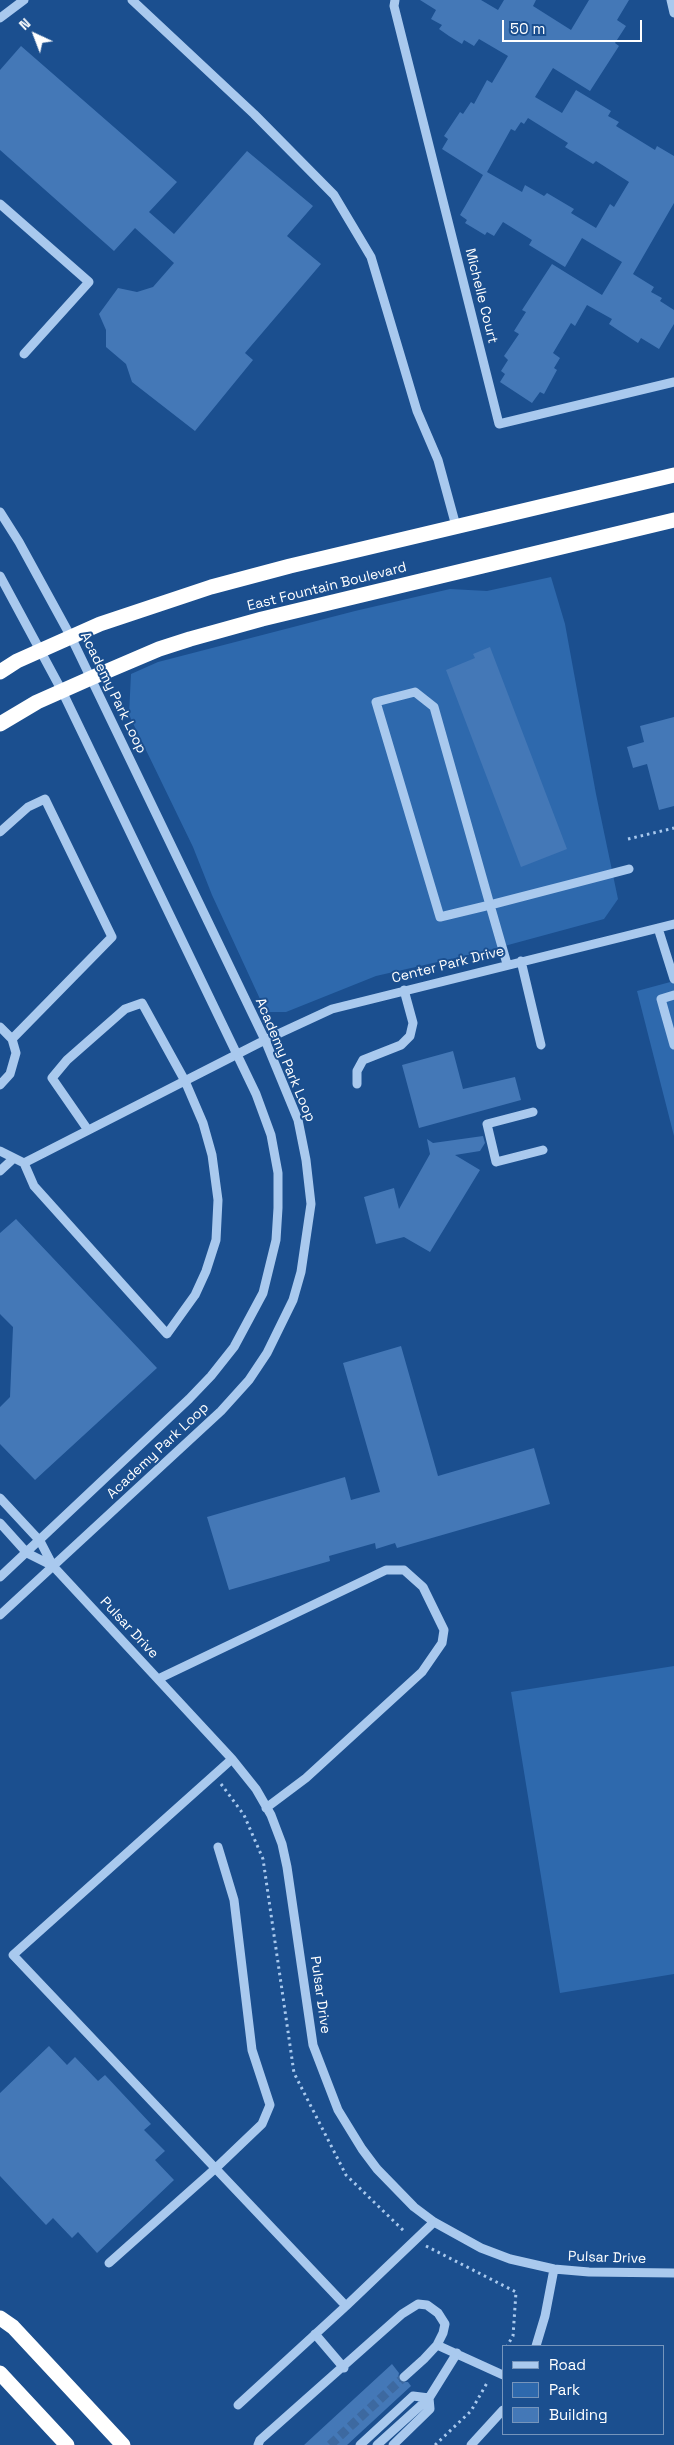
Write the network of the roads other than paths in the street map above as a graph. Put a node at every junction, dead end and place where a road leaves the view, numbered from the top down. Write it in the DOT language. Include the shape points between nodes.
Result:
graph roads {
  1 [pos="24,0"];
  2 [pos="132,0"];
  3 [pos="395,0"];
  4 [pos="671,0"];
  5 [pos="674,13"];
  6 [pos="0,18"];
  7 [pos="0,204"];
  8 [pos="24,354"];
  9 [pos="674,382"];
  10 [pos="674,475"];
  11 [pos="0,512"];
  12 [pos="674,520"];
  13 [pos="456,526"];
  14 [pos="0,576"];
  15 [pos="71,637"];
  16 [pos="40,651"];
  17 [pos="0,672"];
  18 [pos="91,678"];
  19 [pos="62,691"];
  20 [pos="0,724"];
  21 [pos="0,832"];
  22 [pos="629,869"];
  23 [pos="490,905"];
  24 [pos="674,924"];
  25 [pos="658,928"];
  26 [pos="520,961"];
  27 [pos="507,964"];
  28 [pos="674,979"];
  29 [pos="404,990"];
  30 [pos="674,995"];
  31 [pos="0,1027"];
  32 [pos="12,1039"];
  33 [pos="265,1040"];
  34 [pos="541,1045"];
  35 [pos="674,1045"];
  36 [pos="237,1054"];
  37 [pos="185,1081"];
  38 [pos="357,1084"];
  39 [pos="0,1085"];
  40 [pos="533,1112"];
  41 [pos="88,1130"];
  42 [pos="543,1150"];
  43 [pos="0,1151"];
  44 [pos="14,1158"];
  45 [pos="24,1163"];
  46 [pos="0,1171"];
  47 [pos="0,1498"];
  48 [pos="0,1524"];
  49 [pos="40,1541"];
  50 [pos="27,1553"];
  51 [pos="53,1566"];
  52 [pos="0,1577"];
  53 [pos="0,1615"];
  54 [pos="158,1679"];
  55 [pos="232,1759"];
  56 [pos="266,1808"];
  57 [pos="218,1846"];
  58 [pos="217,2168"];
  59 [pos="434,2222"];
  60 [pos="109,2263"];
  61 [pos="554,2269"];
  62 [pos="674,2273"];
  63 [pos="346,2306"];
  64 [pos="0,2318"];
  65 [pos="314,2334"];
  66 [pos="437,2345"];
  67 [pos="536,2345"];
  68 [pos="457,2354"];
  69 [pos="344,2368"];
  70 [pos="0,2373"];
  71 [pos="502,2374"];
  72 [pos="404,2378"];
  73 [pos="429,2398"];
  74 [pos="238,2404"];
  75 [pos="502,2411"];
  76 [pos="67,2445"];
  77 [pos="123,2445"];
  78 [pos="258,2445"];
  79 [pos="360,2445"];
  80 [pos="377,2445"];
  81 [pos="393,2445"];
  82 [pos="471,2445"];
  1 -- 6 [label="street"];
  2 -- 13 [label="street" via="254,114 334,195 371,257 417,411 438,460"];
  3 -- 9 [label="street, Michelle Court" via="499,424"];
  4 -- 5 [label="street"];
  7 -- 8 [label="street" via="89,282"];
  10 -- 13 [label="highway, East Fountain Boulevard"];
  11 -- 15 [label="street, Academy Park Loop"];
  12 -- 18 [label="highway, East Fountain Boulevard" via="244,624 160,649"];
  13 -- 15 [label="highway, East Fountain Boulevard" via="211,588 144,608"];
  14 -- 16 [label="street, Academy Park Loop"];
  15 -- 16 [label="highway, East Fountain Boulevard"];
  15 -- 18 [label="street, Academy Park Loop"];
  16 -- 17 [label="highway, East Fountain Boulevard"];
  16 -- 19 [label="street, Academy Park Loop"];
  18 -- 19 [label="highway, East Fountain Boulevard"];
  18 -- 33 [label="street, Academy Park Loop"];
  19 -- 20 [label="highway, East Fountain Boulevard"];
  19 -- 36 [label="street, Academy Park Loop"];
  21 -- 32 [label="street" via="28,807 45,799 112,937"];
  22 -- 23 [label="street"];
  23 -- 23 [label="street" via="434,707 415,692 376,702 440,917"];
  23 -- 27 [label="street"];
  24 -- 25 [label="street, Center Park Drive"];
  25 -- 26 [label="street, Center Park Drive"];
  25 -- 28 [label="street"];
  26 -- 27 [label="street, Center Park Drive"];
  26 -- 34 [label="street"];
  27 -- 29 [label="street, Center Park Drive"];
  29 -- 33 [label="street, Center Park Drive" via="332,1009"];
  29 -- 38 [label="street" via="413,1023 410,1036 401,1045 364,1060 357,1071"];
  30 -- 35 [label="street" via="661,999"];
  31 -- 32 [label="street"];
  32 -- 39 [label="street" via="16,1053 13,1065"];
  33 -- 36 [label="street, Center Park Drive"];
  33 -- 51 [label="street, Academy Park Loop" via="298,1120 311,1204 301,1272 293,1300 268,1353 221,1411"];
  36 -- 37 [label="street, Center Park Drive"];
  36 -- 49 [label="street, Academy Park Loop" via="271,1135 278,1173 276,1240 263,1293 234,1347 211,1376"];
  37 -- 41 [label="street, Center Park Drive"];
  37 -- 41 [label="street" via="142,1003 125,1009 67,1060 52,1078"];
  37 -- 45 [label="street" via="203,1123 212,1155 218,1200 216,1240 195,1295 167,1334 34,1186"];
  40 -- 42 [label="street" via="487,1124 496,1162"];
  41 -- 45 [label="street, Center Park Drive"];
  43 -- 44 [label="street"];
  44 -- 45 [label="street"];
  44 -- 46 [label="street"];
  47 -- 49 [label="street, Pulsar Drive"];
  48 -- 50 [label="street"];
  49 -- 50 [label="street, Academy Park Loop"];
  49 -- 51 [label="street, Pulsar Drive"];
  50 -- 51 [label="street, Pulsar Drive"];
  50 -- 52 [label="street, Academy Park Loop"];
  51 -- 53 [label="street, Academy Park Loop"];
  51 -- 54 [label="street, Pulsar Drive"];
  54 -- 55 [label="street, Pulsar Drive"];
  54 -- 56 [label="street" via="386,1570 404,1570 423,1588 444,1630 442,1643 422,1672 306,1778"];
  55 -- 56 [label="street, Pulsar Drive" via="256,1789"];
  55 -- 58 [label="street" via="14,1955"];
  56 -- 59 [label="street, Pulsar Drive" via="282,1844 313,2045 329,2091 350,2131 377,2168 414,2207"];
  57 -- 58 [label="street" via="234,1900 252,2050 270,2105 262,2124"];
  58 -- 60 [label="street"];
  58 -- 63 [label="street"];
  59 -- 61 [label="street, Pulsar Drive" via="480,2248"];
  59 -- 63 [label="street"];
  61 -- 62 [label="street, Pulsar Drive"];
  61 -- 67 [label="street"];
  63 -- 65 [label="street"];
  64 -- 77 [label="highway" via="13,2326"];
  65 -- 69 [label="street"];
  65 -- 74 [label="street"];
  66 -- 68 [label="street"];
  66 -- 69 [label="street" via="445,2324 438,2313 427,2305 418,2304 402,2314"];
  66 -- 72 [label="street"];
  68 -- 71 [label="street"];
  68 -- 73 [label="street"];
  69 -- 78 [label="street"];
  70 -- 76 [label="highway"];
  73 -- 79 [label="street" via="413,2396"];
  73 -- 80 [label="street"];
  73 -- 81 [label="street" via="430,2409"];
  75 -- 82 [label="street"];
}
